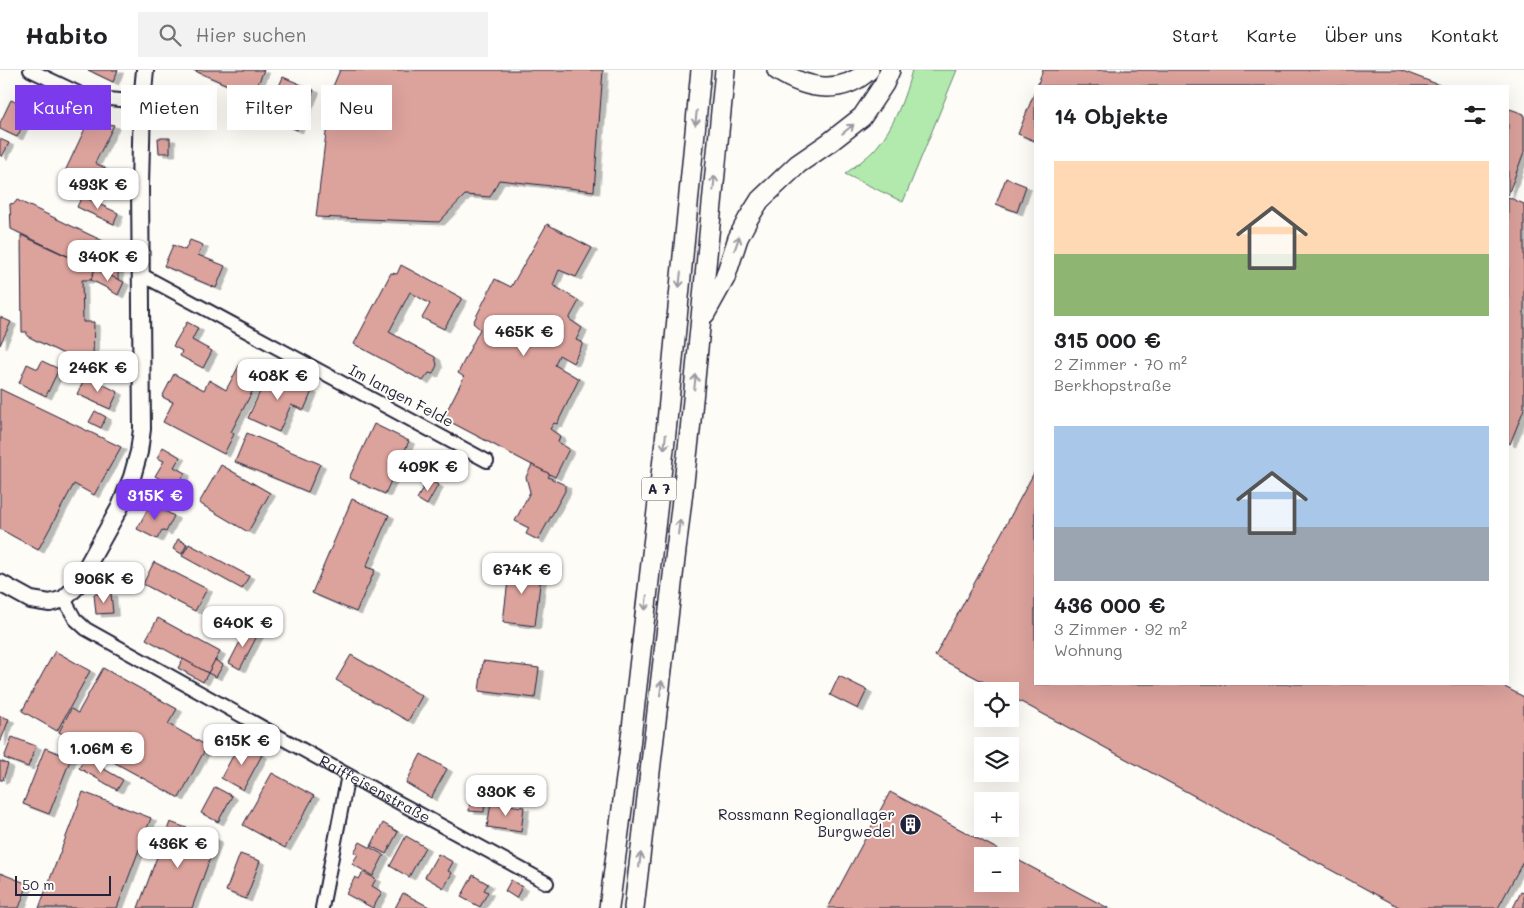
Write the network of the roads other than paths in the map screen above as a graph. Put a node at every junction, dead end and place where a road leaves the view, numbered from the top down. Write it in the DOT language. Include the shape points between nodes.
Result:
graph roads {
  1 [pos="30,70"];
  2 [pos="145,70"];
  3 [pos="701,70"];
  4 [pos="725,70"];
  5 [pos="776,70"];
  6 [pos="869,70"];
  7 [pos="890,70"];
  8 [pos="144,85"];
  9 [pos="121,100"];
  10 [pos="141,130"];
  11 [pos="142,275"];
  12 [pos="702,319"];
  13 [pos="487,461"];
  14 [pos="0,583"];
  15 [pos="64,599"];
  16 [pos="348,775"];
  17 [pos="547,883"];
  18 [pos="322,908"];
  19 [pos="610,908"];
  20 [pos="634,908"];
  1 -- 9 [label="street" via="87,96"];
  2 -- 8 [label="main road"];
  3 -- 19 [label="highway, A 7, one-way" via="666,432"];
  12 -- 4 [label="highway, A 7, one-way"];
  5 -- 6 [label="highway" via="792,80 829,87 852,81"];
  12 -- 7 [label="highway, one-way" via="725,278 738,238 760,200 798,164 862,117"];
  10 -- 11 [label="main road"];
  11 -- 13 [label="street, Im langen Felde"];
  11 -- 15 [label="main road" via="142,429 139,452 120,507 75,588"];
  20 -- 12 [label="highway, A 7, one-way"];
  14 -- 15 [label="main road" via="31,600 50,603"];
  15 -- 16 [label="street, Raiffeisenstraße" via="75,619 86,629"];
  16 -- 17 [label="street, Raiffeisenstraße"];
  16 -- 18 [label="street"];
}
